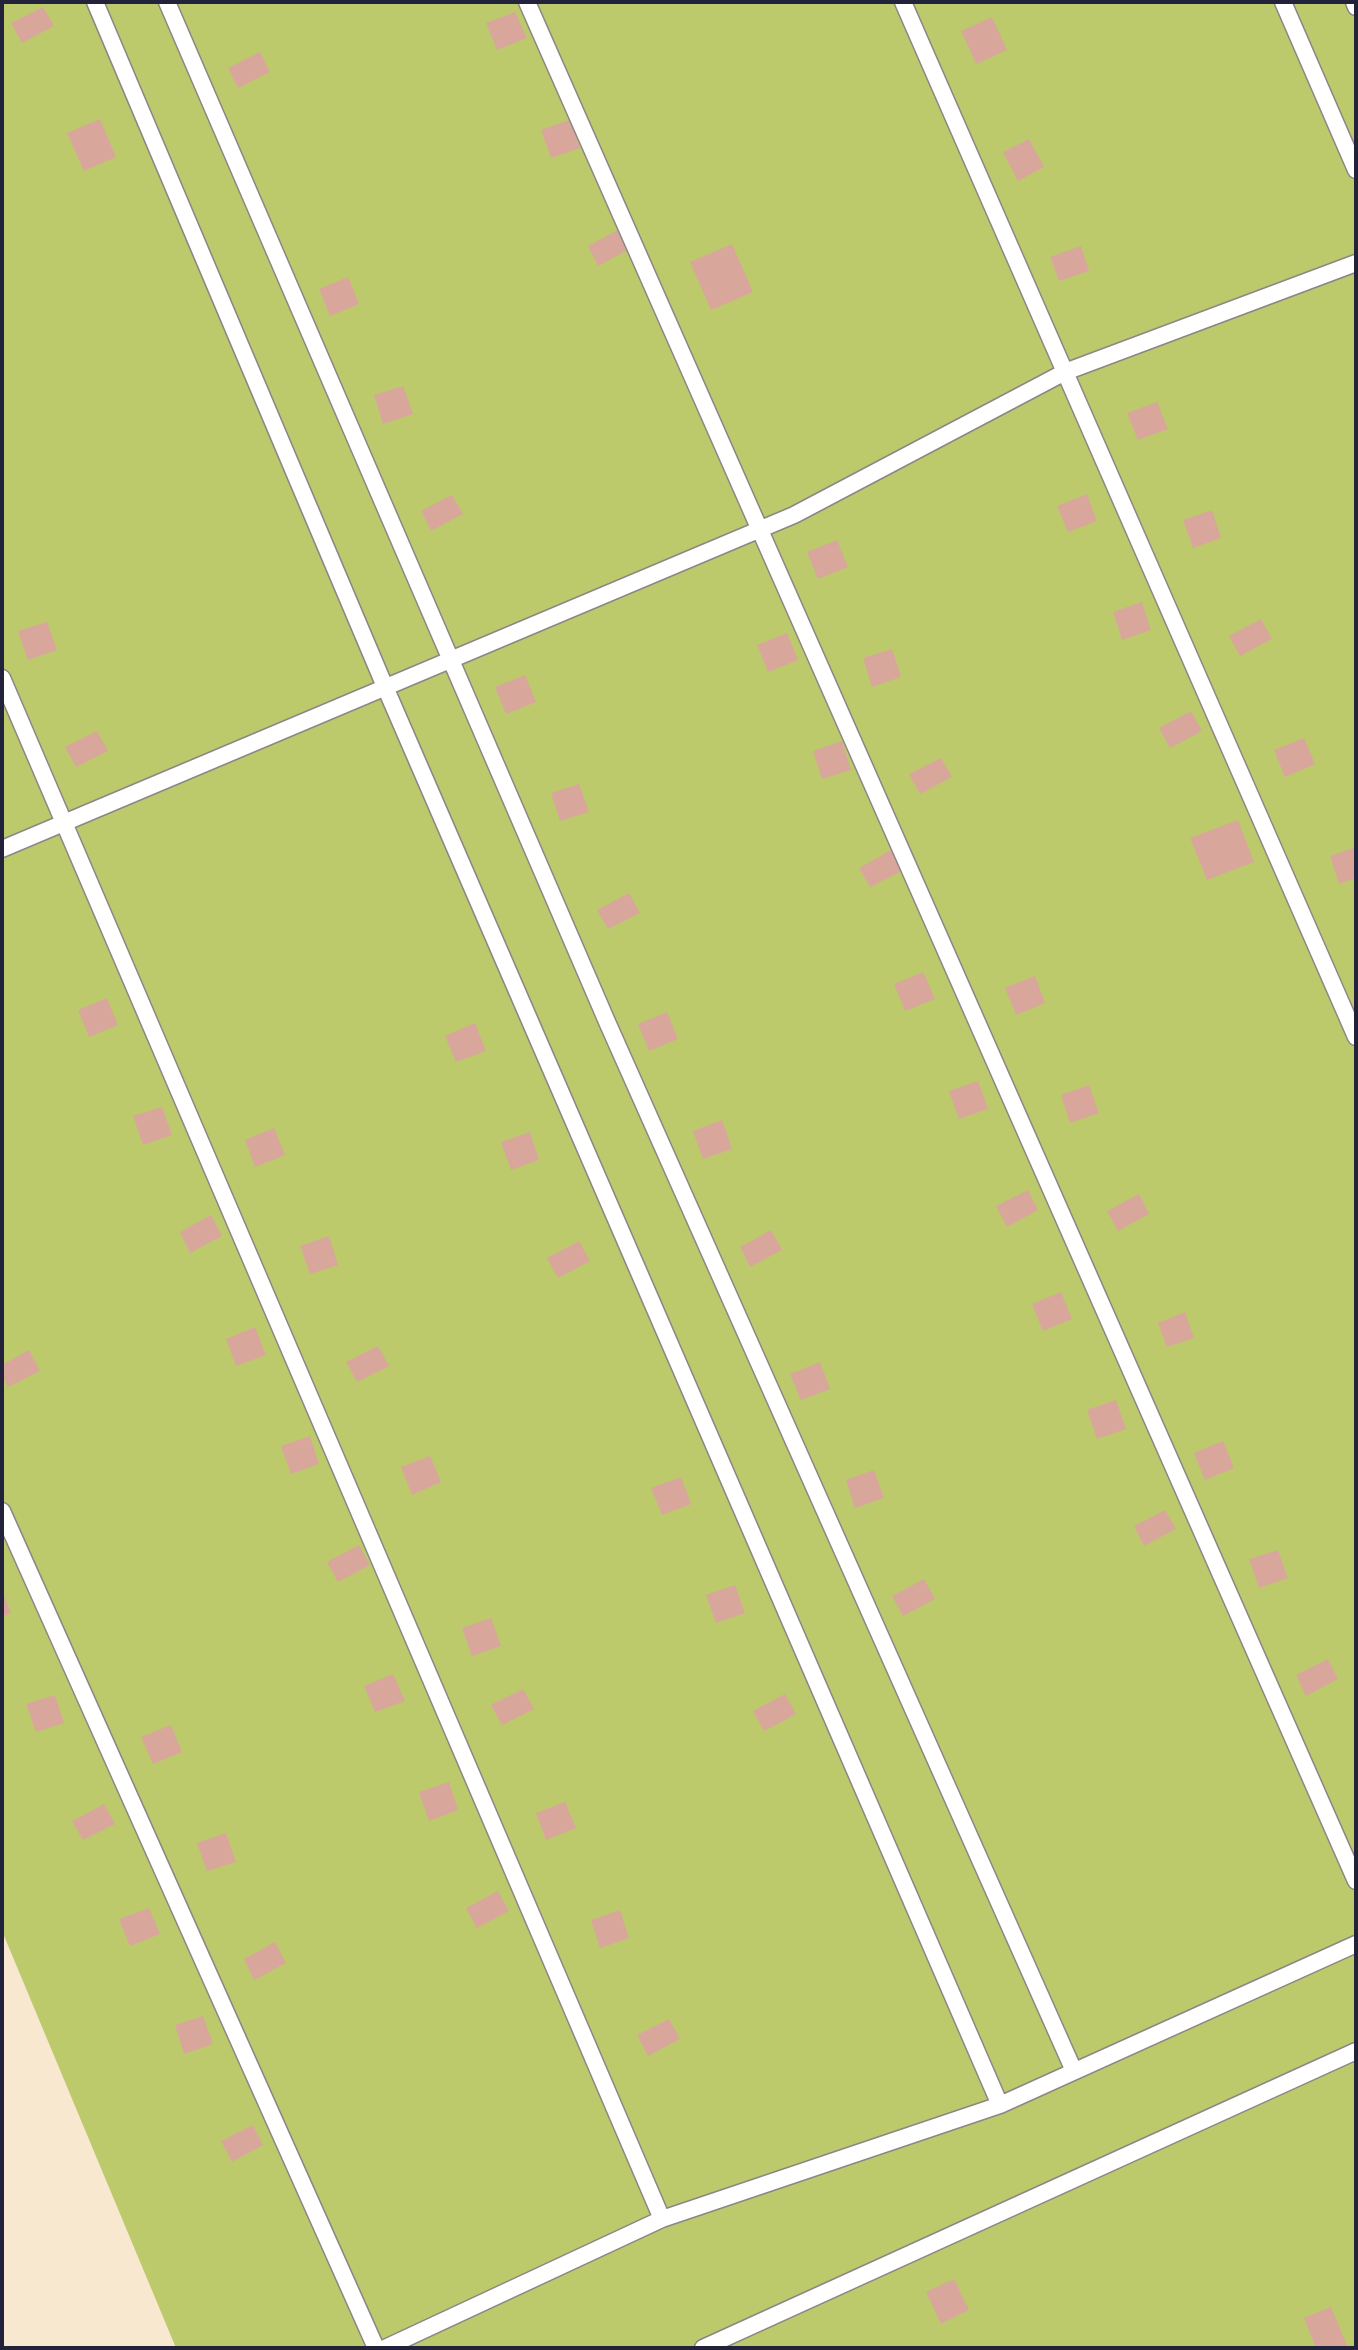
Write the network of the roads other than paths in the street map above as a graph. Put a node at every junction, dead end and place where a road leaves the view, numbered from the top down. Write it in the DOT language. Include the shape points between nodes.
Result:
graph roads {
  1 [pos="95,2"];
  2 [pos="167,2"];
  3 [pos="527,2"];
  4 [pos="903,2"];
  5 [pos="1283,2"];
  6 [pos="1354,2"];
  7 [pos="1356,7"];
  8 [pos="1356,170"];
  9 [pos="1356,263"];
  10 [pos="1065,372"];
  11 [pos="761,529"];
  12 [pos="450,662"];
  13 [pos="2,678"];
  14 [pos="386,689"];
  15 [pos="66,822"];
  16 [pos="2,849"];
  17 [pos="1356,1037"];
  18 [pos="2,1511"];
  19 [pos="1356,1881"];
  20 [pos="1356,1944"];
  21 [pos="1356,2051"];
  22 [pos="1074,2071"];
  23 [pos="1000,2105"];
  24 [pos="663,2219"];
  25 [pos="376,2348"];
  26 [pos="385,2348"];
  27 [pos="703,2348"];
  1 -- 14 [label="lane"];
  2 -- 12 [label="lane"];
  3 -- 11 [label="lane"];
  4 -- 10 [label="lane"];
  5 -- 8 [label="lane"];
  6 -- 7 [label="lane"];
  9 -- 10 [label="lane"];
  10 -- 11 [label="lane"];
  10 -- 17 [label="lane"];
  11 -- 12 [label="lane"];
  11 -- 19 [label="lane"];
  12 -- 14 [label="lane"];
  12 -- 22 [label="lane"];
  13 -- 15 [label="lane"];
  14 -- 15 [label="lane"];
  14 -- 23 [label="lane"];
  15 -- 16 [label="lane"];
  15 -- 24 [label="lane"];
  18 -- 25 [label="lane"];
  20 -- 22 [label="lane"];
  21 -- 27 [label="lane"];
  22 -- 23 [label="lane"];
  23 -- 24 [label="lane"];
  24 -- 26 [label="lane"];
}
